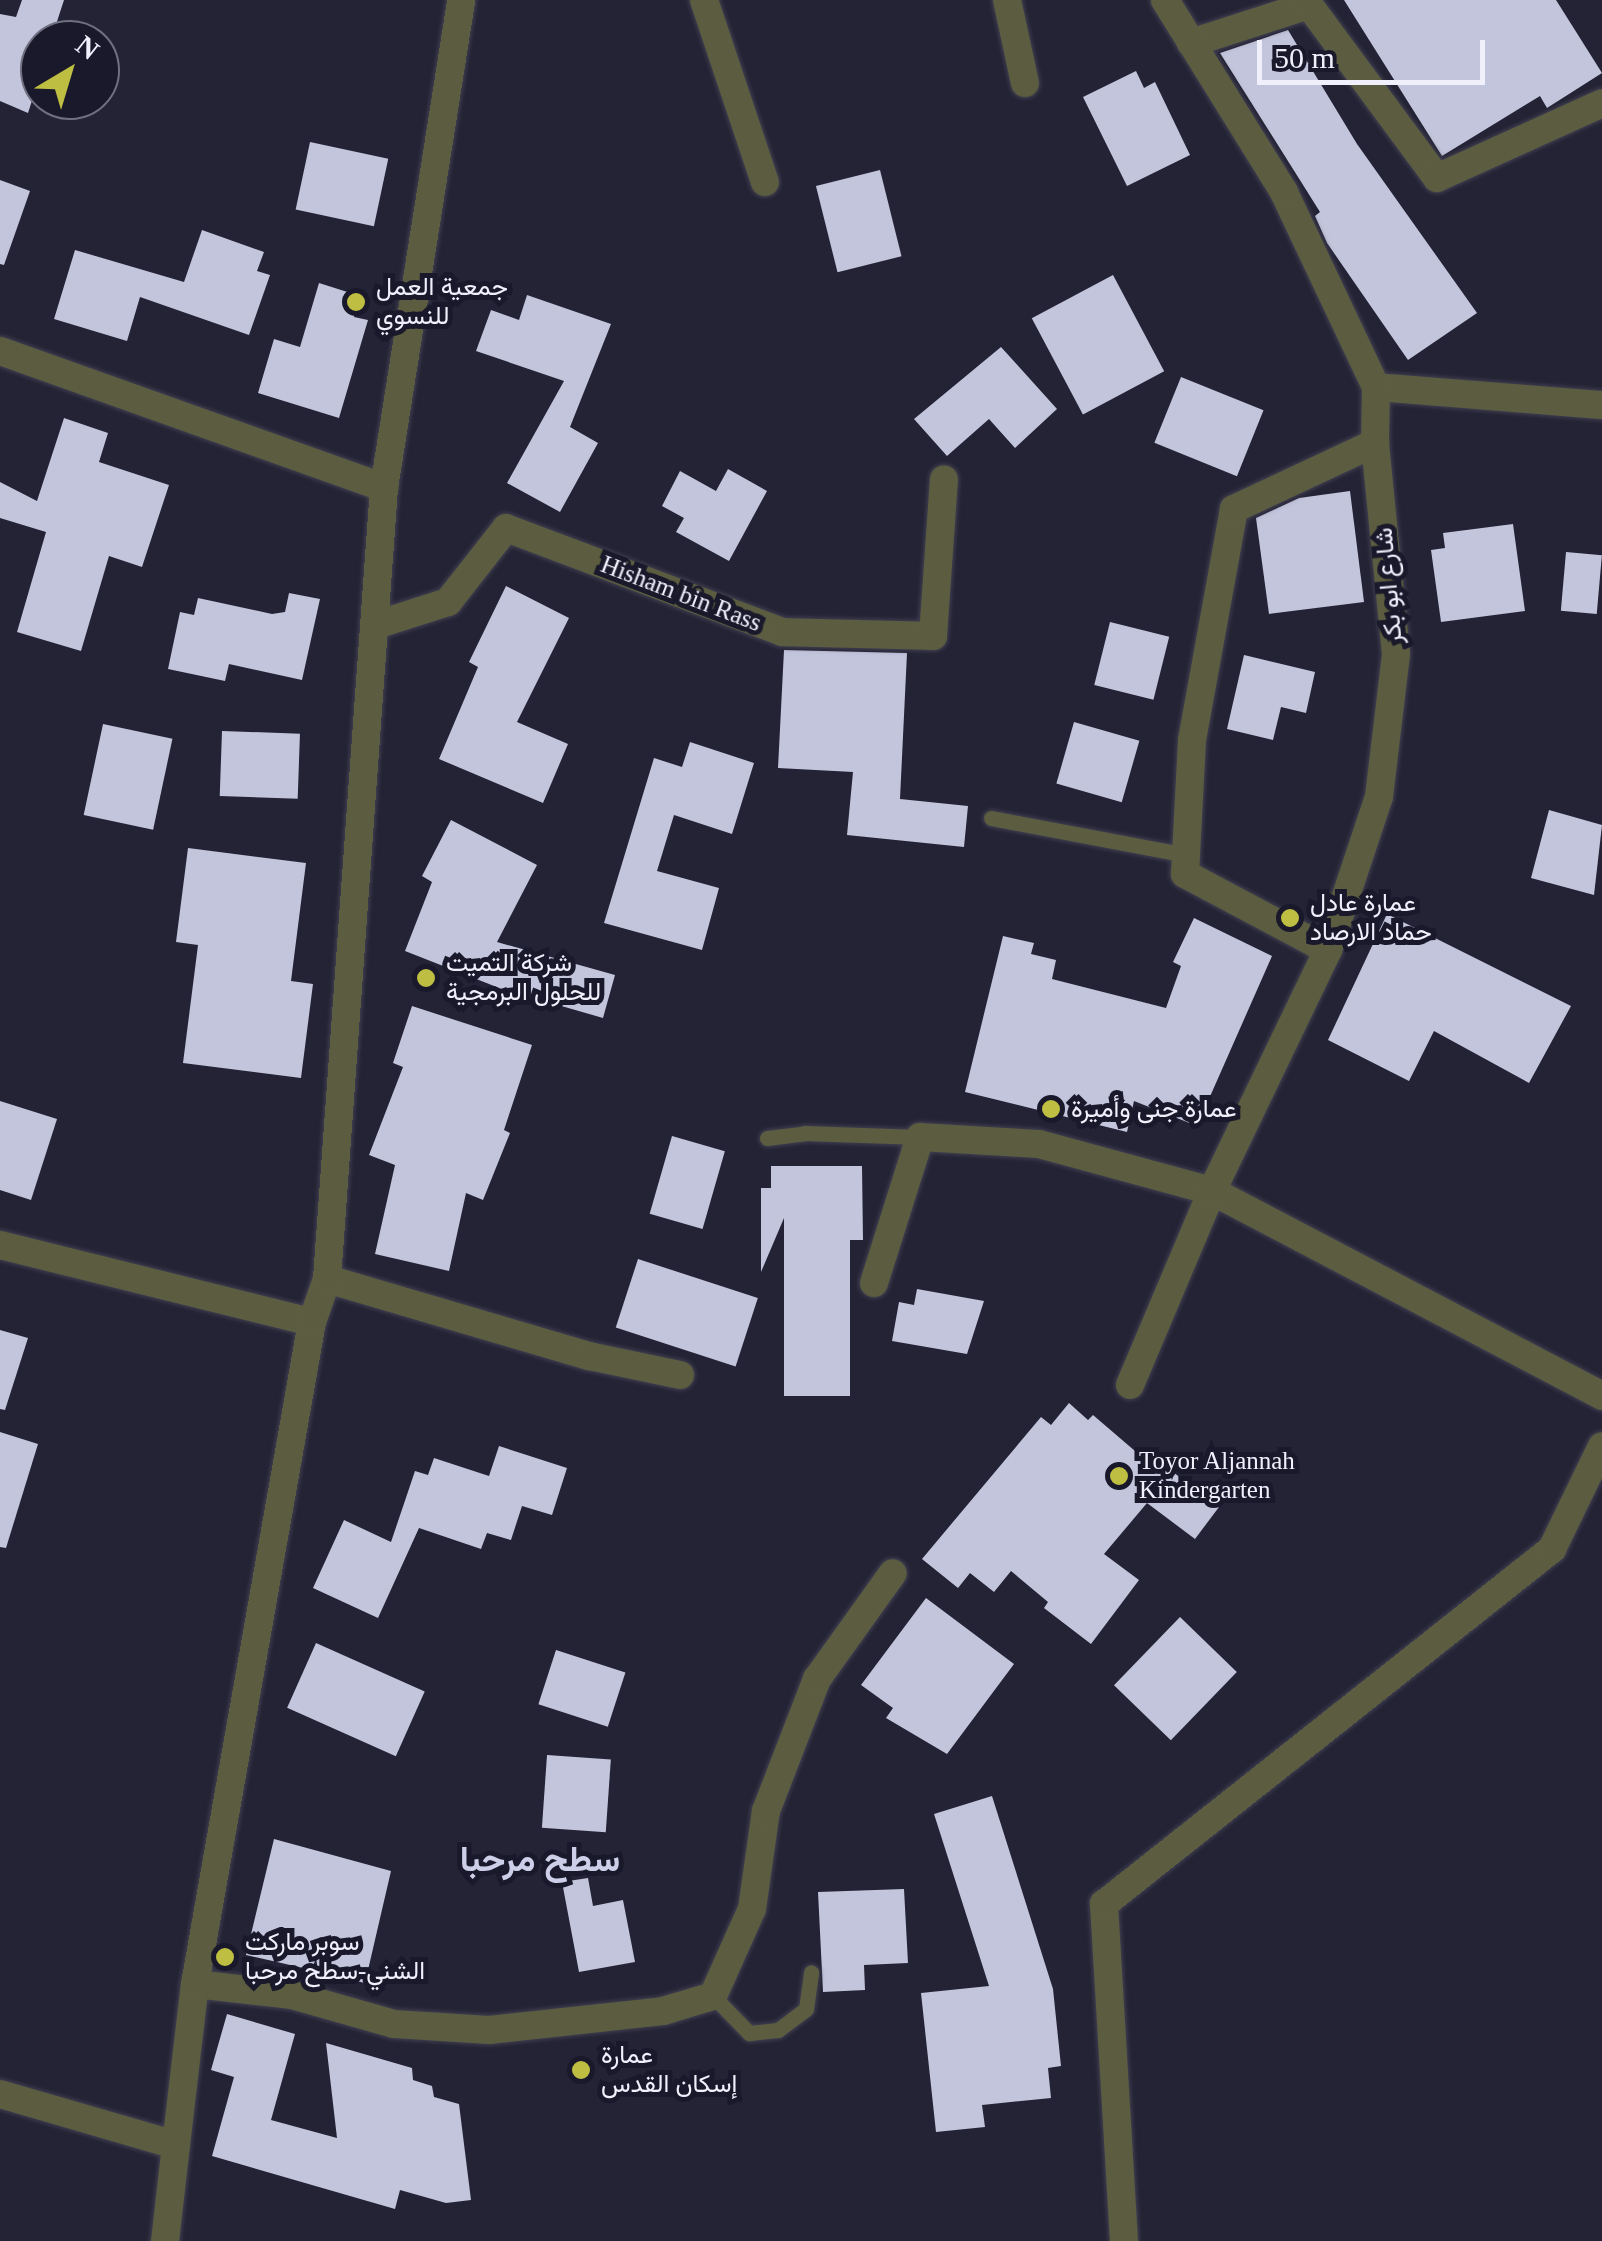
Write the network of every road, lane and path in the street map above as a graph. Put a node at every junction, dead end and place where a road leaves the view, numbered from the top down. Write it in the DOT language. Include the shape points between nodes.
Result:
graph roads {
  1 [pos="704,0"];
  2 [pos="1008,0"];
  3 [pos="1166,0"];
  4 [pos="470,3"];
  5 [pos="1191,43"];
  6 [pos="1025,83"];
  7 [pos="1602,103"];
  8 [pos="764,182"];
  9 [pos="0,350"];
  10 [pos="1376,386"];
  11 [pos="1602,405"];
  12 [pos="1375,443"];
  13 [pos="944,479"];
  14 [pos="384,488"];
  15 [pos="376,625"];
  16 [pos="991,818"];
  17 [pos="1186,855"];
  18 [pos="1328,950"];
  19 [pos="920,1137"];
  20 [pos="766,1138"];
  21 [pos="1212,1191"];
  22 [pos="0,1246"];
  23 [pos="326,1279"];
  24 [pos="874,1283"];
  25 [pos="312,1322"];
  26 [pos="680,1375"];
  27 [pos="1130,1385"];
  28 [pos="1602,1396"];
  29 [pos="1602,1446"];
  30 [pos="893,1573"];
  31 [pos="811,1972"];
  32 [pos="195,1984"];
  33 [pos="713,1996"];
  34 [pos="0,2094"];
  35 [pos="176,2145"];
  36 [pos="165,2241"];
  37 [pos="1124,2241"];
  1 -- 8 [label="street"];
  2 -- 6 [label="street"];
  3 -- 5 [label="street, شارع ابو بكر"];
  4 -- 14 [label="street"];
  5 -- 7 [label="street" via="1309,5 1436,178"];
  5 -- 10 [label="street, شارع ابو بكر" via="1284,192"];
  9 -- 14 [label="street"];
  10 -- 11 [label="street"];
  10 -- 12 [label="street, شارع ابو بكر"];
  12 -- 17 [label="street" via="1234,509 1192,740"];
  12 -- 18 [label="street, شارع ابو بكر" via="1396,654 1379,797"];
  13 -- 15 [label="street, Hisham bin Rass" via="933,636 782,632 506,528 448,602"];
  14 -- 15 [label="street"];
  15 -- 23 [label="street"];
  16 -- 17 [label="lane"];
  17 -- 18 [label="street" via="1185,874"];
  18 -- 21 [label="street, شارع ابو بكر"];
  19 -- 20 [label="lane"];
  19 -- 21 [label="street" via="1039,1144"];
  19 -- 24 [label="street"];
  21 -- 27 [label="street, شارع ابو بكر"];
  21 -- 28 [label="street"];
  22 -- 25 [label="street"];
  23 -- 25 [label="street"];
  23 -- 26 [label="street" via="589,1356"];
  25 -- 32 [label="street"];
  29 -- 37 [label="street" via="1552,1549 1104,1904"];
  30 -- 33 [label="street" via="817,1679 766,1811 752,1909"];
  31 -- 33 [label="lane" via="806,2009 778,2030 749,2033"];
  32 -- 33 [label="street" via="292,1995 394,2024 488,2030 664,2011"];
  32 -- 35 [label="street"];
  34 -- 35 [label="street"];
  35 -- 36 [label="street"];
}
